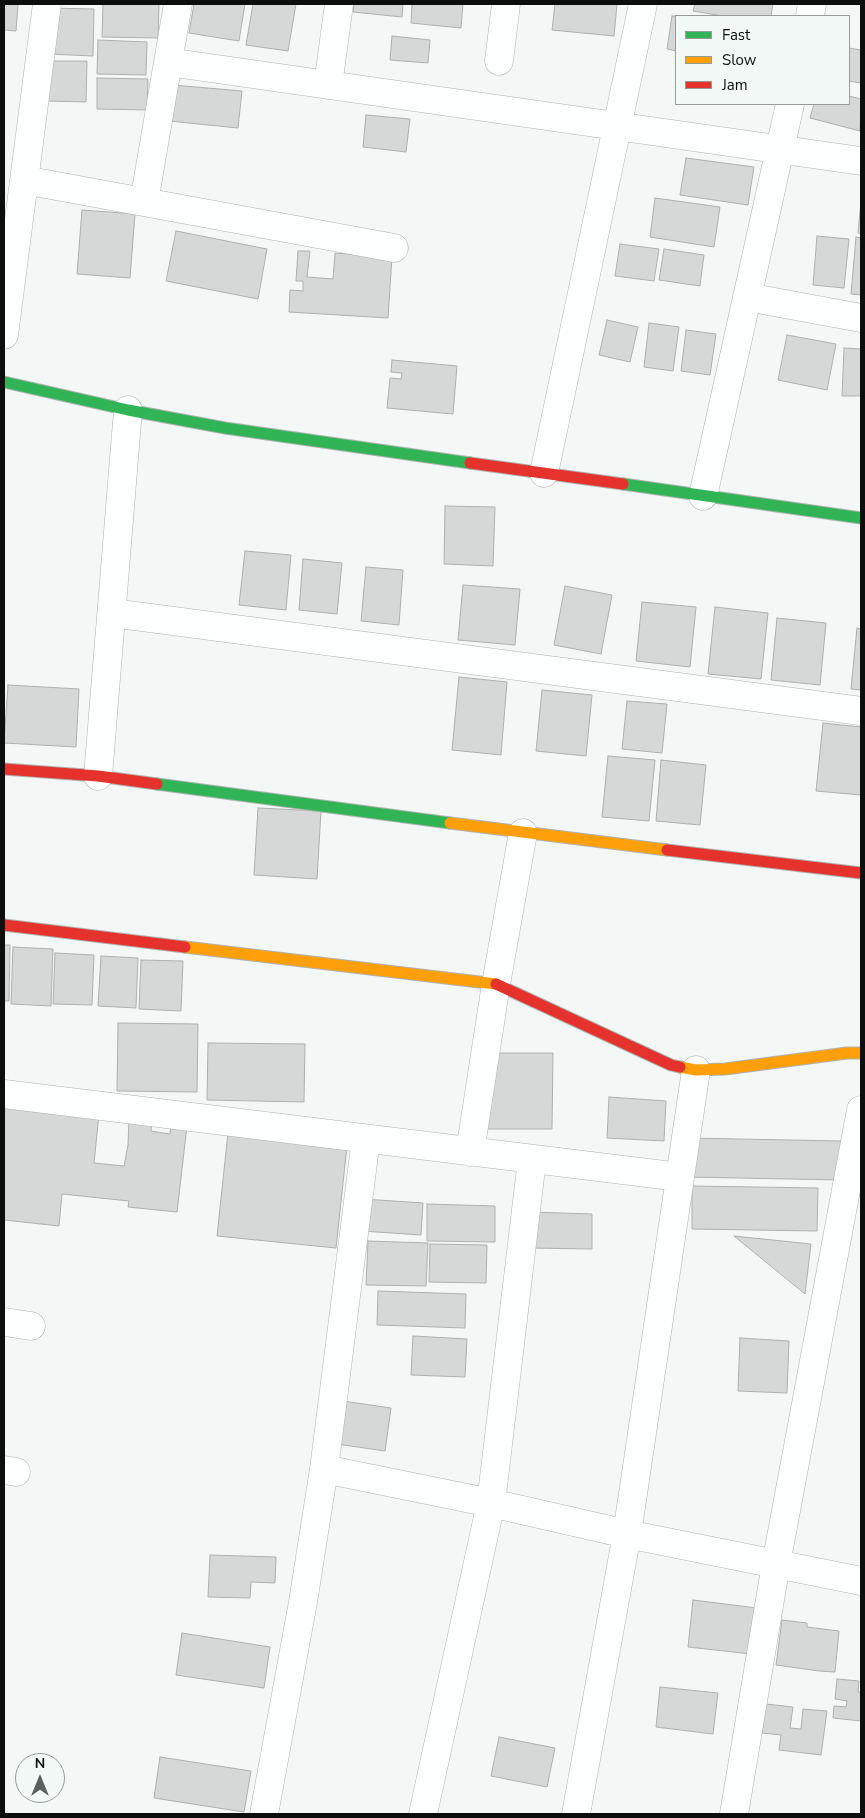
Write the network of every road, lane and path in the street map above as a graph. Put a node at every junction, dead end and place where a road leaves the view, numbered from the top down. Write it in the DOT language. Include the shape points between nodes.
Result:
graph roads {
  1 [pos="47,4"];
  2 [pos="178,4"];
  3 [pos="339,4"];
  4 [pos="506,4"];
  5 [pos="643,4"];
  6 [pos="499,61"];
  7 [pos="168,62"];
  8 [pos="328,84"];
  9 [pos="790,105"];
  10 [pos="618,126"];
  11 [pos="780,149"];
  12 [pos="861,161"];
  13 [pos="24,180"];
  14 [pos="144,202"];
  15 [pos="394,248"];
  16 [pos="747,297"];
  17 [pos="861,318"];
  18 [pos="4,335"];
  19 [pos="4,382"];
  20 [pos="128,410"];
  21 [pos="544,473"];
  22 [pos="703,496"];
  23 [pos="861,518"];
  24 [pos="112,613"];
  25 [pos="861,711"];
  26 [pos="4,769"];
  27 [pos="98,776"];
  28 [pos="523,833"];
  29 [pos="861,872"];
  30 [pos="4,924"];
  31 [pos="496,984"];
  32 [pos="861,1053"];
  33 [pos="696,1070"];
  34 [pos="4,1094"];
  35 [pos="861,1110"];
  36 [pos="366,1139"];
  37 [pos="470,1152"];
  38 [pos="532,1160"];
  39 [pos="680,1177"];
  40 [pos="4,1322"];
  41 [pos="31,1326"];
  42 [pos="324,1469"];
  43 [pos="491,1503"];
  44 [pos="627,1534"];
  45 [pos="776,1564"];
  46 [pos="861,1581"];
  47 [pos="264,1814"];
  48 [pos="423,1814"];
  49 [pos="576,1814"];
  50 [pos="734,1814"];
  1 -- 13 [label="street"];
  2 -- 7 [label="street"];
  3 -- 8 [label="street"];
  4 -- 6 [label="street"];
  5 -- 10 [label="street"];
  7 -- 8 [label="street"];
  7 -- 14 [label="street"];
  8 -- 10 [label="street"];
  9 -- 11 [label="street"];
  10 -- 11 [label="street"];
  10 -- 21 [label="street"];
  11 -- 12 [label="street"];
  11 -- 16 [label="street"];
  13 -- 14 [label="street"];
  13 -- 18 [label="street"];
  14 -- 15 [label="street"];
  16 -- 17 [label="street"];
  16 -- 22 [label="street"];
  19 -- 20 [label="street"];
  20 -- 21 [label="street" via="225,428"];
  20 -- 24 [label="street"];
  21 -- 22 [label="street"];
  22 -- 23 [label="street"];
  24 -- 25 [label="street"];
  24 -- 27 [label="street"];
  26 -- 27 [label="street"];
  27 -- 28 [label="street"];
  28 -- 29 [label="street"];
  28 -- 31 [label="street"];
  30 -- 31 [label="street"];
  31 -- 33 [label="street" via="671,1065"];
  31 -- 37 [label="street"];
  32 -- 33 [label="street"];
  33 -- 39 [label="street"];
  34 -- 36 [label="street"];
  35 -- 45 [label="street"];
  36 -- 37 [label="street"];
  36 -- 42 [label="street"];
  37 -- 38 [label="street"];
  38 -- 39 [label="street"];
  38 -- 43 [label="street"];
  39 -- 44 [label="street"];
  40 -- 41 [label="street"];
  42 -- 43 [label="street"];
  42 -- 47 [label="street"];
  43 -- 44 [label="street"];
  43 -- 48 [label="street"];
  44 -- 45 [label="street"];
  44 -- 49 [label="street"];
  45 -- 46 [label="street"];
  45 -- 50 [label="street"];
}
